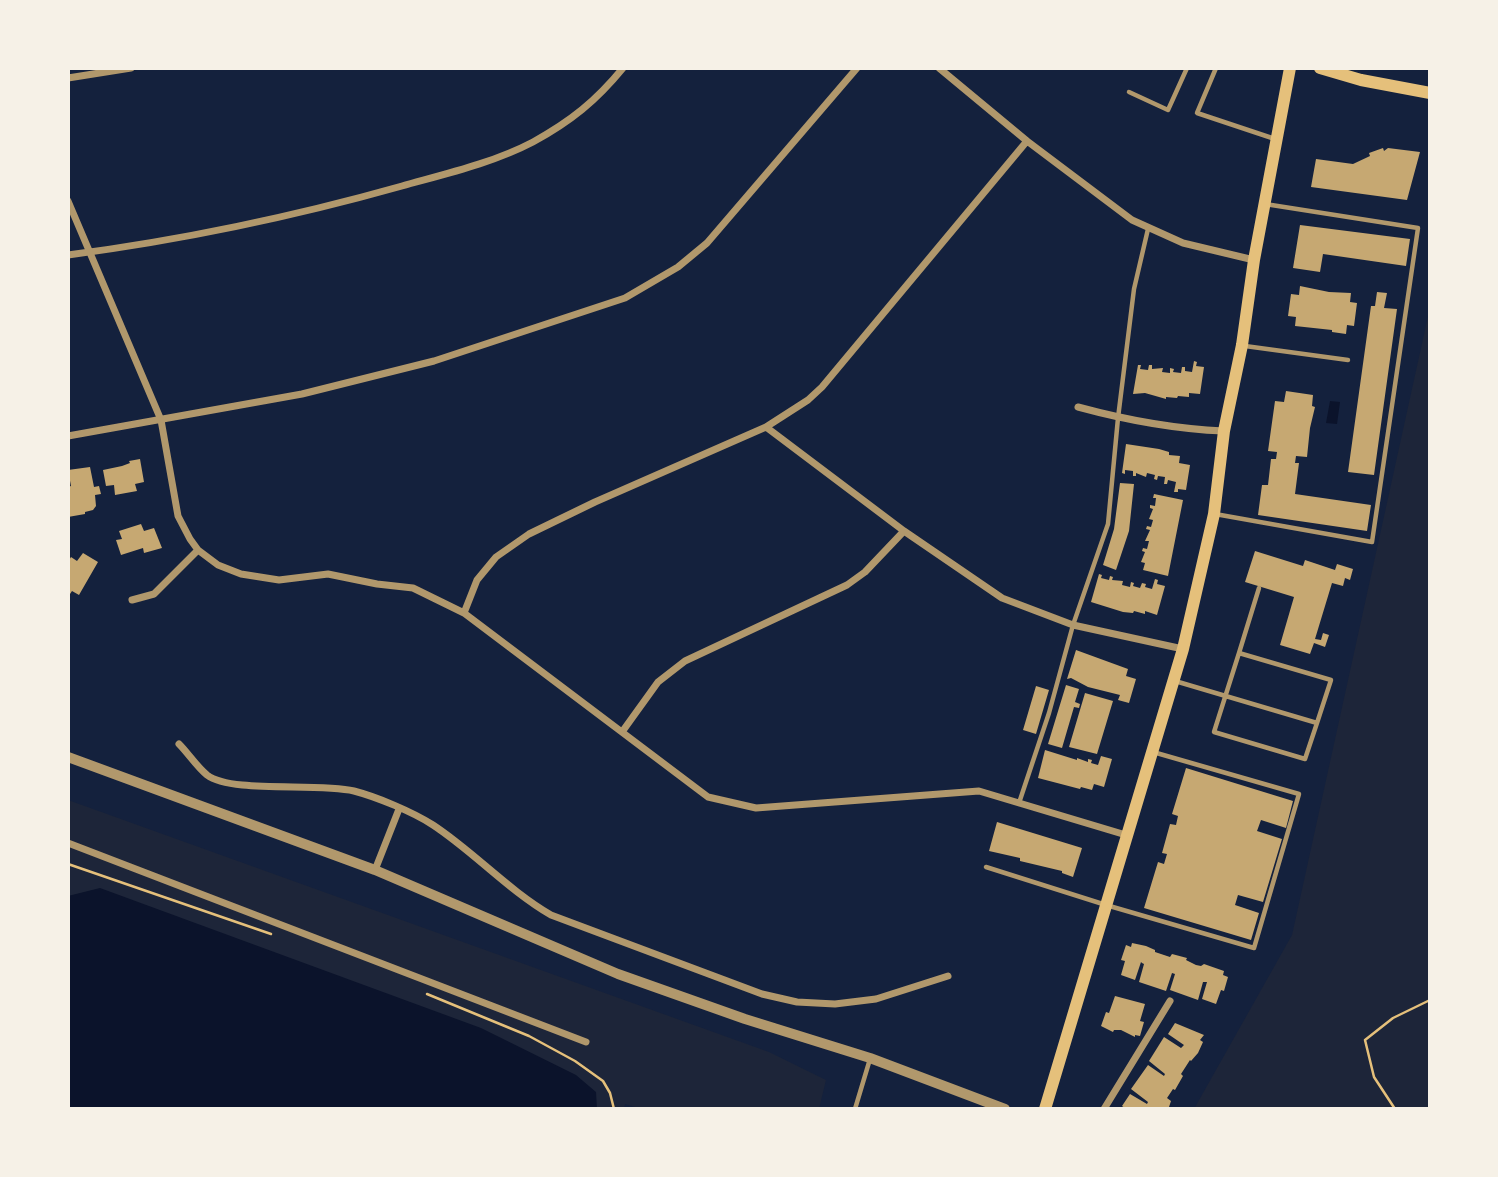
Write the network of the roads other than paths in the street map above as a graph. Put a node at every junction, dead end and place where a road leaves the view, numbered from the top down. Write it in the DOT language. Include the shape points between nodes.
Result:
graph roads {
  1 [pos="131,68"];
  2 [pos="623,68"];
  3 [pos="857,68"];
  4 [pos="939,68"];
  5 [pos="1187,68"];
  6 [pos="1216,68"];
  7 [pos="1290,68"];
  8 [pos="1320,68"];
  9 [pos="68,79"];
  10 [pos="1129,92"];
  11 [pos="1430,93"];
  12 [pos="1276,139"];
  13 [pos="1027,141"];
  14 [pos="68,201"];
  15 [pos="1264,204"];
  16 [pos="1148,229"];
  17 [pos="90,253"];
  18 [pos="68,256"];
  19 [pos="1254,260"];
  20 [pos="1242,345"];
  21 [pos="1348,360"];
  22 [pos="1078,407"];
  23 [pos="1118,418"];
  24 [pos="161,420"];
  25 [pos="766,426"];
  26 [pos="1224,431"];
  27 [pos="68,436"];
  28 [pos="1214,514"];
  29 [pos="904,531"];
  30 [pos="198,550"];
  31 [pos="1259,588"];
  32 [pos="132,600"];
  33 [pos="464,612"];
  34 [pos="1073,625"];
  35 [pos="1183,649"];
  36 [pos="1239,653"];
  37 [pos="1174,681"];
  38 [pos="1226,696"];
  39 [pos="1318,723"];
  40 [pos="622,732"];
  41 [pos="179,744"];
  42 [pos="1152,752"];
  43 [pos="68,757"];
  44 [pos="1020,803"];
  45 [pos="399,809"];
  46 [pos="1126,835"];
  47 [pos="68,843"];
  48 [pos="986,867"];
  49 [pos="375,870"];
  50 [pos="1106,905"];
  51 [pos="948,976"];
  52 [pos="1170,1001"];
  53 [pos="586,1042"];
  54 [pos="870,1058"];
  55 [pos="855,1109"];
  56 [pos="1005,1109"];
  57 [pos="1045,1109"];
  58 [pos="1104,1109"];
  1 -- 9 [label="street"];
  2 -- 17 [label="street" via="597,98 551,131 471,166 295,215"];
  3 -- 24 [label="street" via="707,243 634,293 434,361 302,394"];
  4 -- 13 [label="street"];
  5 -- 10 [label="lane" via="1168,110"];
  6 -- 12 [label="lane" via="1197,113"];
  7 -- 12 [label="main road"];
  8 -- 11 [label="main road"];
  12 -- 15 [label="main road"];
  13 -- 16 [label="street"];
  13 -- 25 [label="street" via="822,387"];
  14 -- 17 [label="street"];
  15 -- 19 [label="main road"];
  15 -- 28 [label="lane" via="1418,228 1372,542"];
  16 -- 19 [label="street" via="1183,243"];
  16 -- 23 [label="lane" via="1134,289"];
  17 -- 18 [label="street"];
  17 -- 24 [label="street"];
  19 -- 20 [label="main road"];
  20 -- 21 [label="lane"];
  20 -- 26 [label="main road"];
  22 -- 23 [label="street"];
  23 -- 26 [label="street"];
  23 -- 34 [label="lane" via="1108,524"];
  24 -- 27 [label="street"];
  24 -- 30 [label="street" via="178,516"];
  25 -- 29 [label="street"];
  25 -- 33 [label="street" via="529,534 496,557 477,580"];
  26 -- 28 [label="main road"];
  28 -- 35 [label="main road"];
  29 -- 34 [label="street" via="1002,598"];
  29 -- 40 [label="street" via="847,585 685,661 659,682"];
  30 -- 32 [label="street" via="154,593"];
  30 -- 33 [label="street" via="240,574 279,580 328,574 413,588"];
  31 -- 36 [label="lane"];
  33 -- 40 [label="street"];
  34 -- 35 [label="street"];
  34 -- 44 [label="lane"];
  35 -- 37 [label="main road"];
  36 -- 38 [label="lane"];
  36 -- 39 [label="lane" via="1331,680"];
  37 -- 38 [label="lane"];
  37 -- 42 [label="main road"];
  38 -- 39 [label="lane"];
  38 -- 39 [label="lane" via="1214,732 1306,760"];
  40 -- 44 [label="street" via="708,797 756,808 979,791"];
  41 -- 45 [label="street" via="208,776 232,785 354,791"];
  42 -- 46 [label="main road"];
  42 -- 50 [label="lane" via="1299,794 1254,948"];
  43 -- 49 [label="street"];
  44 -- 46 [label="street"];
  45 -- 49 [label="street"];
  45 -- 51 [label="street" via="431,824 551,915 762,994 815,1004 856,1002"];
  46 -- 50 [label="main road"];
  47 -- 53 [label="street"];
  48 -- 50 [label="lane"];
  49 -- 54 [label="street" via="618,974"];
  50 -- 57 [label="main road"];
  52 -- 58 [label="street"];
  54 -- 55 [label="lane"];
  54 -- 56 [label="street"];
}
